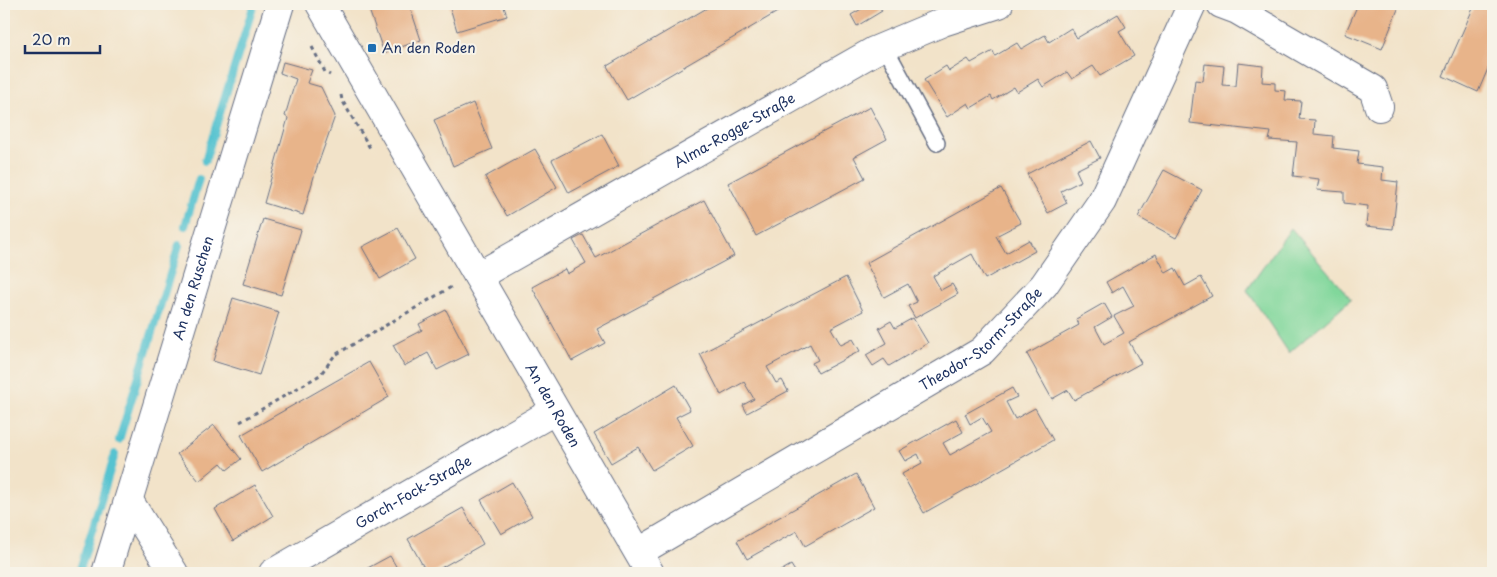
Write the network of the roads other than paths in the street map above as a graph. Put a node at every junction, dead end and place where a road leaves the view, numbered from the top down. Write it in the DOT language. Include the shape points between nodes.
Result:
graph roads {
  1 [pos="280,4"];
  2 [pos="320,4"];
  3 [pos="999,4"];
  4 [pos="1192,4"];
  5 [pos="1221,4"];
  6 [pos="885,47"];
  7 [pos="1379,107"];
  8 [pos="937,143"];
  9 [pos="478,276"];
  10 [pos="554,411"];
  11 [pos="129,501"];
  12 [pos="647,568"];
  13 [pos="106,573"];
  14 [pos="174,573"];
  15 [pos="272,573"];
  1 -- 11 [label="street, An den Ruschen"];
  2 -- 9 [label="street, An den Roden"];
  3 -- 6 [label="street, Alma-Rogge-Straße" via="943,22"];
  4 -- 12 [label="street, Theodor-Storm-Straße" via="1102,201 1044,285 982,351"];
  5 -- 7 [label="street" via="1238,10 1373,89"];
  6 -- 8 [label="lane"];
  6 -- 9 [label="street, Alma-Rogge-Straße"];
  9 -- 10 [label="street, An den Roden"];
  10 -- 12 [label="street, An den Roden"];
  10 -- 15 [label="street, Gorch-Fock-Straße"];
  11 -- 13 [label="street, An den Ruschen"];
  11 -- 14 [label="street"];
}
